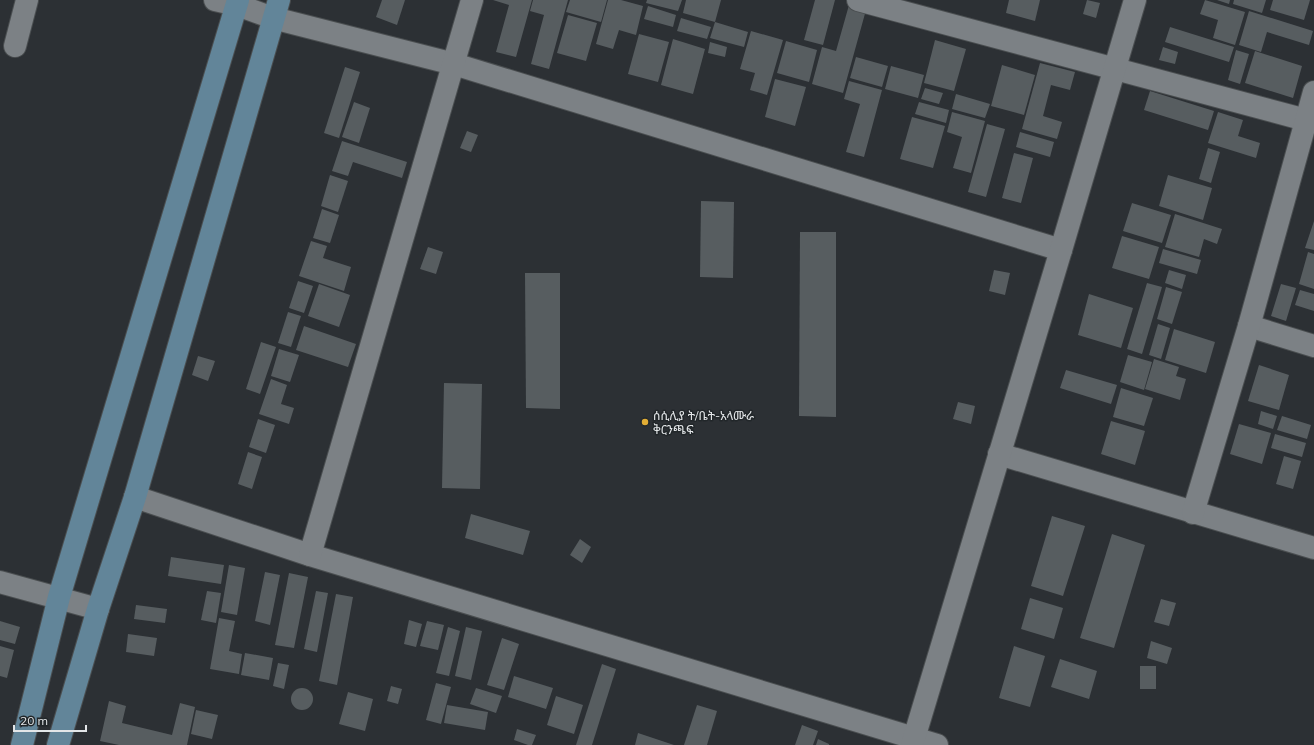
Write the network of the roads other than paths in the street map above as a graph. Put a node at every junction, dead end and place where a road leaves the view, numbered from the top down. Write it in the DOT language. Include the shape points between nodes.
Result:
graph roads {
  1 [pos="27,0"];
  2 [pos="215,0"];
  3 [pos="472,0"];
  4 [pos="858,0"];
  5 [pos="1135,0"];
  6 [pos="237,3"];
  7 [pos="922,8"];
  8 [pos="276,9"];
  9 [pos="15,46"];
  10 [pos="454,64"];
  11 [pos="1114,69"];
  12 [pos="1314,92"];
  13 [pos="1306,120"];
  14 [pos="1061,250"];
  15 [pos="1248,326"];
  16 [pos="1314,346"];
  17 [pos="999,454"];
  18 [pos="135,497"];
  19 [pos="1193,513"];
  20 [pos="1314,548"];
  21 [pos="310,555"];
  22 [pos="0,582"];
  23 [pos="59,598"];
  24 [pos="98,609"];
  25 [pos="913,742"];
  26 [pos="22,745"];
  27 [pos="58,745"];
  28 [pos="937,745"];
  1 -- 9 [label="street"];
  2 -- 6 [label="street"];
  3 -- 10 [label="street"];
  4 -- 7 [label="street"];
  5 -- 11 [label="street"];
  6 -- 8 [label="street"];
  6 -- 23 [label="main road"];
  7 -- 11 [label="street"];
  8 -- 10 [label="street"];
  8 -- 18 [label="main road"];
  10 -- 14 [label="street"];
  10 -- 21 [label="street"];
  11 -- 13 [label="street"];
  11 -- 14 [label="street"];
  12 -- 13 [label="street"];
  13 -- 15 [label="street"];
  14 -- 17 [label="street"];
  15 -- 16 [label="street"];
  15 -- 19 [label="street"];
  17 -- 19 [label="street"];
  17 -- 25 [label="street"];
  18 -- 21 [label="street"];
  18 -- 24 [label="main road"];
  19 -- 20 [label="street"];
  21 -- 25 [label="street"];
  22 -- 23 [label="street"];
  23 -- 24 [label="street"];
  23 -- 26 [label="main road"];
  24 -- 27 [label="main road"];
  25 -- 28 [label="street"];
}
